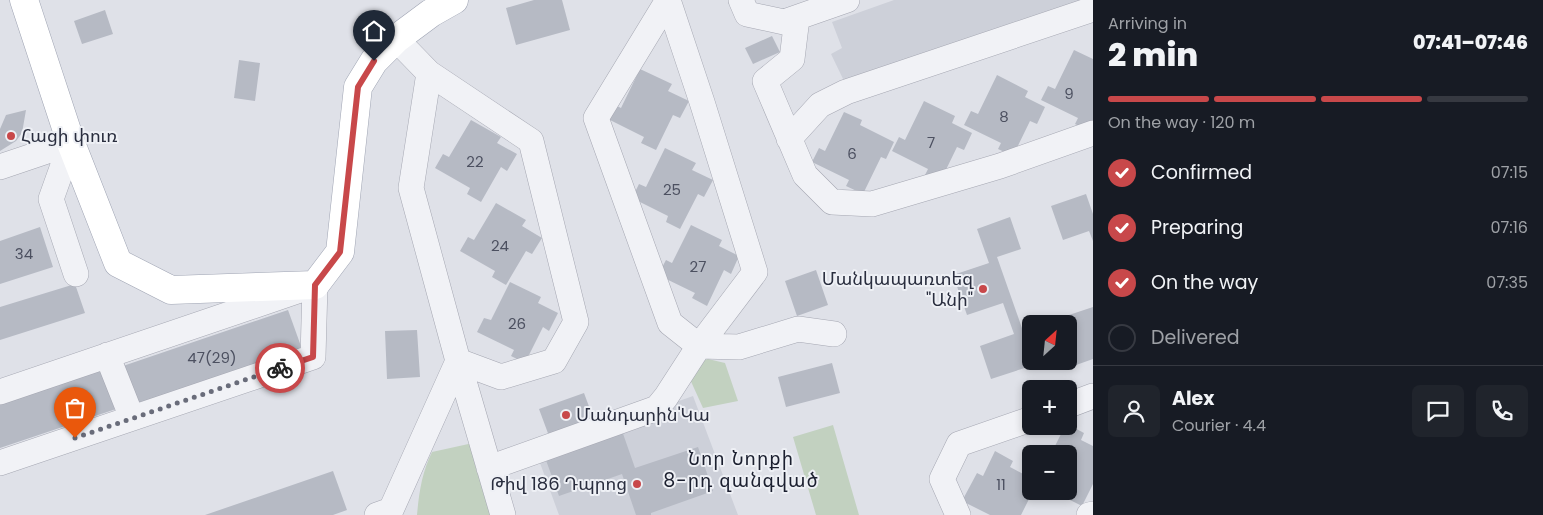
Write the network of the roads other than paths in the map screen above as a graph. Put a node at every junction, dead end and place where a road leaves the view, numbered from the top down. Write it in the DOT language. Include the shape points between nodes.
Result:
graph roads {
  1 [pos="24,0"];
  2 [pos="454,0"];
  3 [pos="668,0"];
  4 [pos="741,0"];
  5 [pos="847,0"];
  6 [pos="1093,9"];
  7 [pos="797,18"];
  8 [pos="396,40"];
  9 [pos="429,73"];
  10 [pos="1093,133"];
  11 [pos="790,139"];
  12 [pos="71,144"];
  13 [pos="0,167"];
  14 [pos="76,274"];
  15 [pos="315,285"];
  16 [pos="834,334"];
  17 [pos="699,346"];
  18 [pos="107,354"];
  19 [pos="458,362"];
  20 [pos="0,392"];
  21 [pos="1093,396"];
  22 [pos="1077,402"];
  23 [pos="132,418"];
  24 [pos="1022,422"];
  25 [pos="0,463"];
  26 [pos="489,468"];
  27 [pos="387,513"];
  28 [pos="1093,514"];
  29 [pos="503,515"];
  30 [pos="958,515"];
  31 [pos="1089,515"];
  1 -- 12 [label="main road"];
  2 -- 8 [label="main road"];
  3 -- 17 [label="street" via="755,272"];
  3 -- 17 [label="street" via="596,118 670,323"];
  4 -- 7 [label="street" via="747,14 784,22"];
  5 -- 7 [label="street"];
  6 -- 11 [label="street" via="846,92 820,104"];
  7 -- 11 [label="street" via="792,58 765,81"];
  8 -- 9 [label="street"];
  8 -- 15 [label="main road" via="374,61 358,87 340,252"];
  9 -- 19 [label="street" via="411,188"];
  9 -- 19 [label="street" via="531,141 576,322 554,361 501,378"];
  10 -- 11 [label="street" via="1000,166 872,204 832,202 805,175"];
  12 -- 13 [label="street"];
  12 -- 14 [label="street" via="51,200"];
  12 -- 15 [label="main road" via="118,263 171,290"];
  15 -- 18 [label="street"];
  15 -- 23 [label="street" via="313,357"];
  16 -- 17 [label="street" via="798,329 740,347"];
  17 -- 26 [label="street" via="657,408"];
  18 -- 20 [label="street"];
  18 -- 23 [label="street"];
  19 -- 26 [label="street"];
  19 -- 27 [label="street"];
  21 -- 22 [label="street"];
  23 -- 25 [label="street"];
  24 -- 30 [label="street" via="959,444 942,479"];
  26 -- 29 [label="street"];
  28 -- 31 [label="street"];
}
